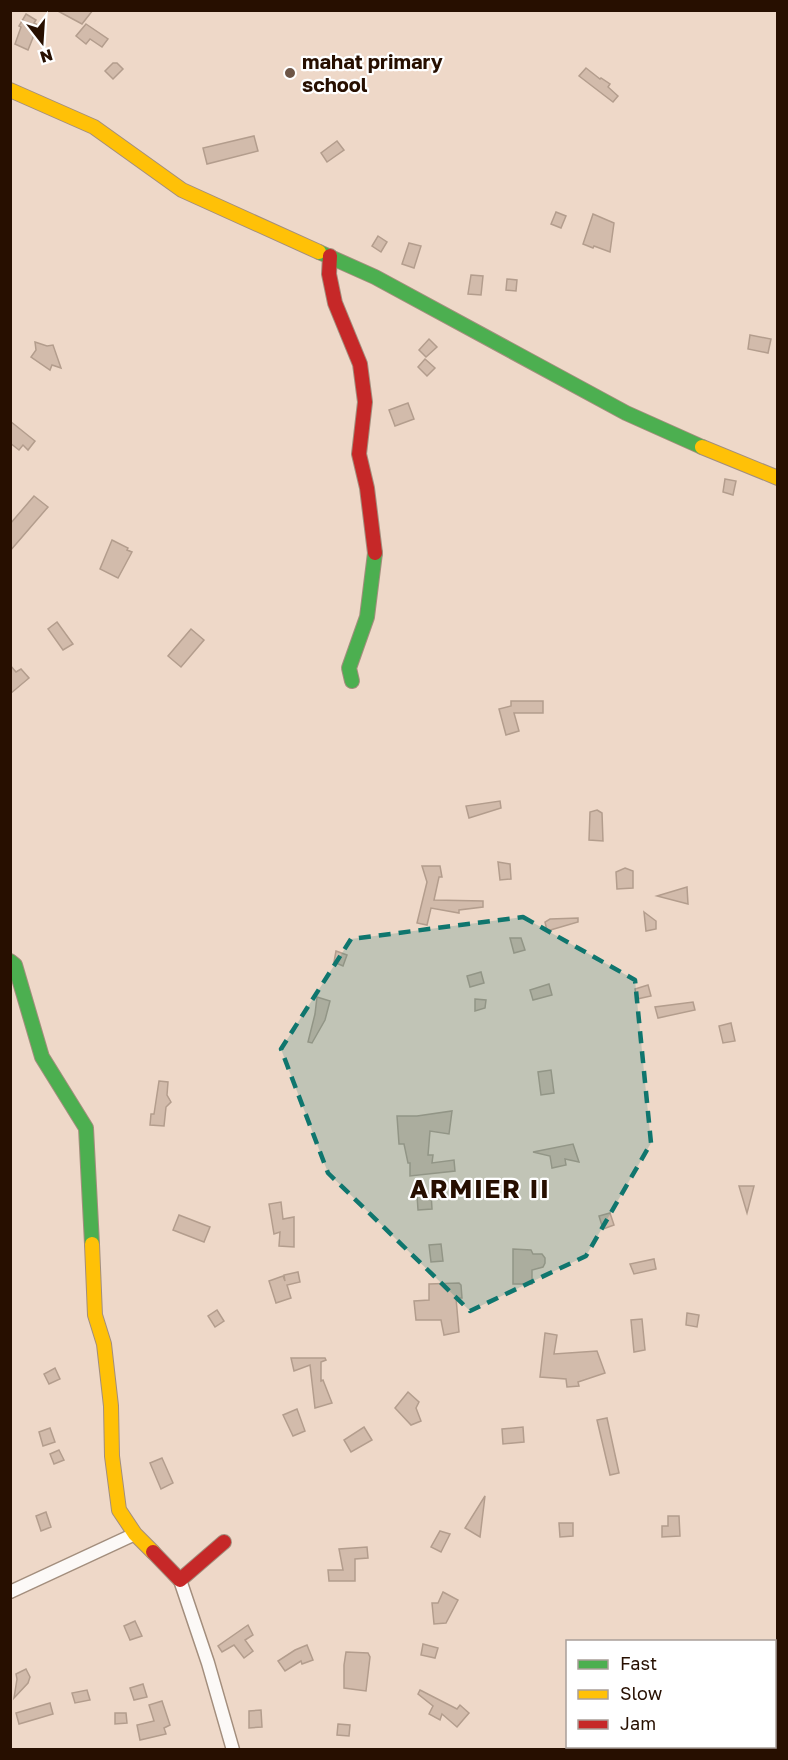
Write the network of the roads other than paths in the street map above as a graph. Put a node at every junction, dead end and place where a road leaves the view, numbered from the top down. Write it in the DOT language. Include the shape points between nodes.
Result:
graph roads {
  1 [pos="10,90"];
  2 [pos="330,256"];
  3 [pos="777,478"];
  4 [pos="352,681"];
  5 [pos="10,962"];
  6 [pos="135,1534"];
  7 [pos="224,1542"];
  8 [pos="180,1580"];
  9 [pos="10,1592"];
  10 [pos="233,1749"];
  1 -- 2 [label="street" via="94,127 182,190"];
  2 -- 3 [label="street" via="626,412"];
  2 -- 4 [label="street" via="335,303 360,364 365,402 359,454 376,558 367,617 349,668"];
  5 -- 6 [label="street" via="15,965 42,1057 86,1128 95,1315 104,1344 112,1456 119,1510"];
  6 -- 8 [label="street"];
  6 -- 9 [label="street"];
  7 -- 8 [label="street"];
  8 -- 10 [label="street"];
}
